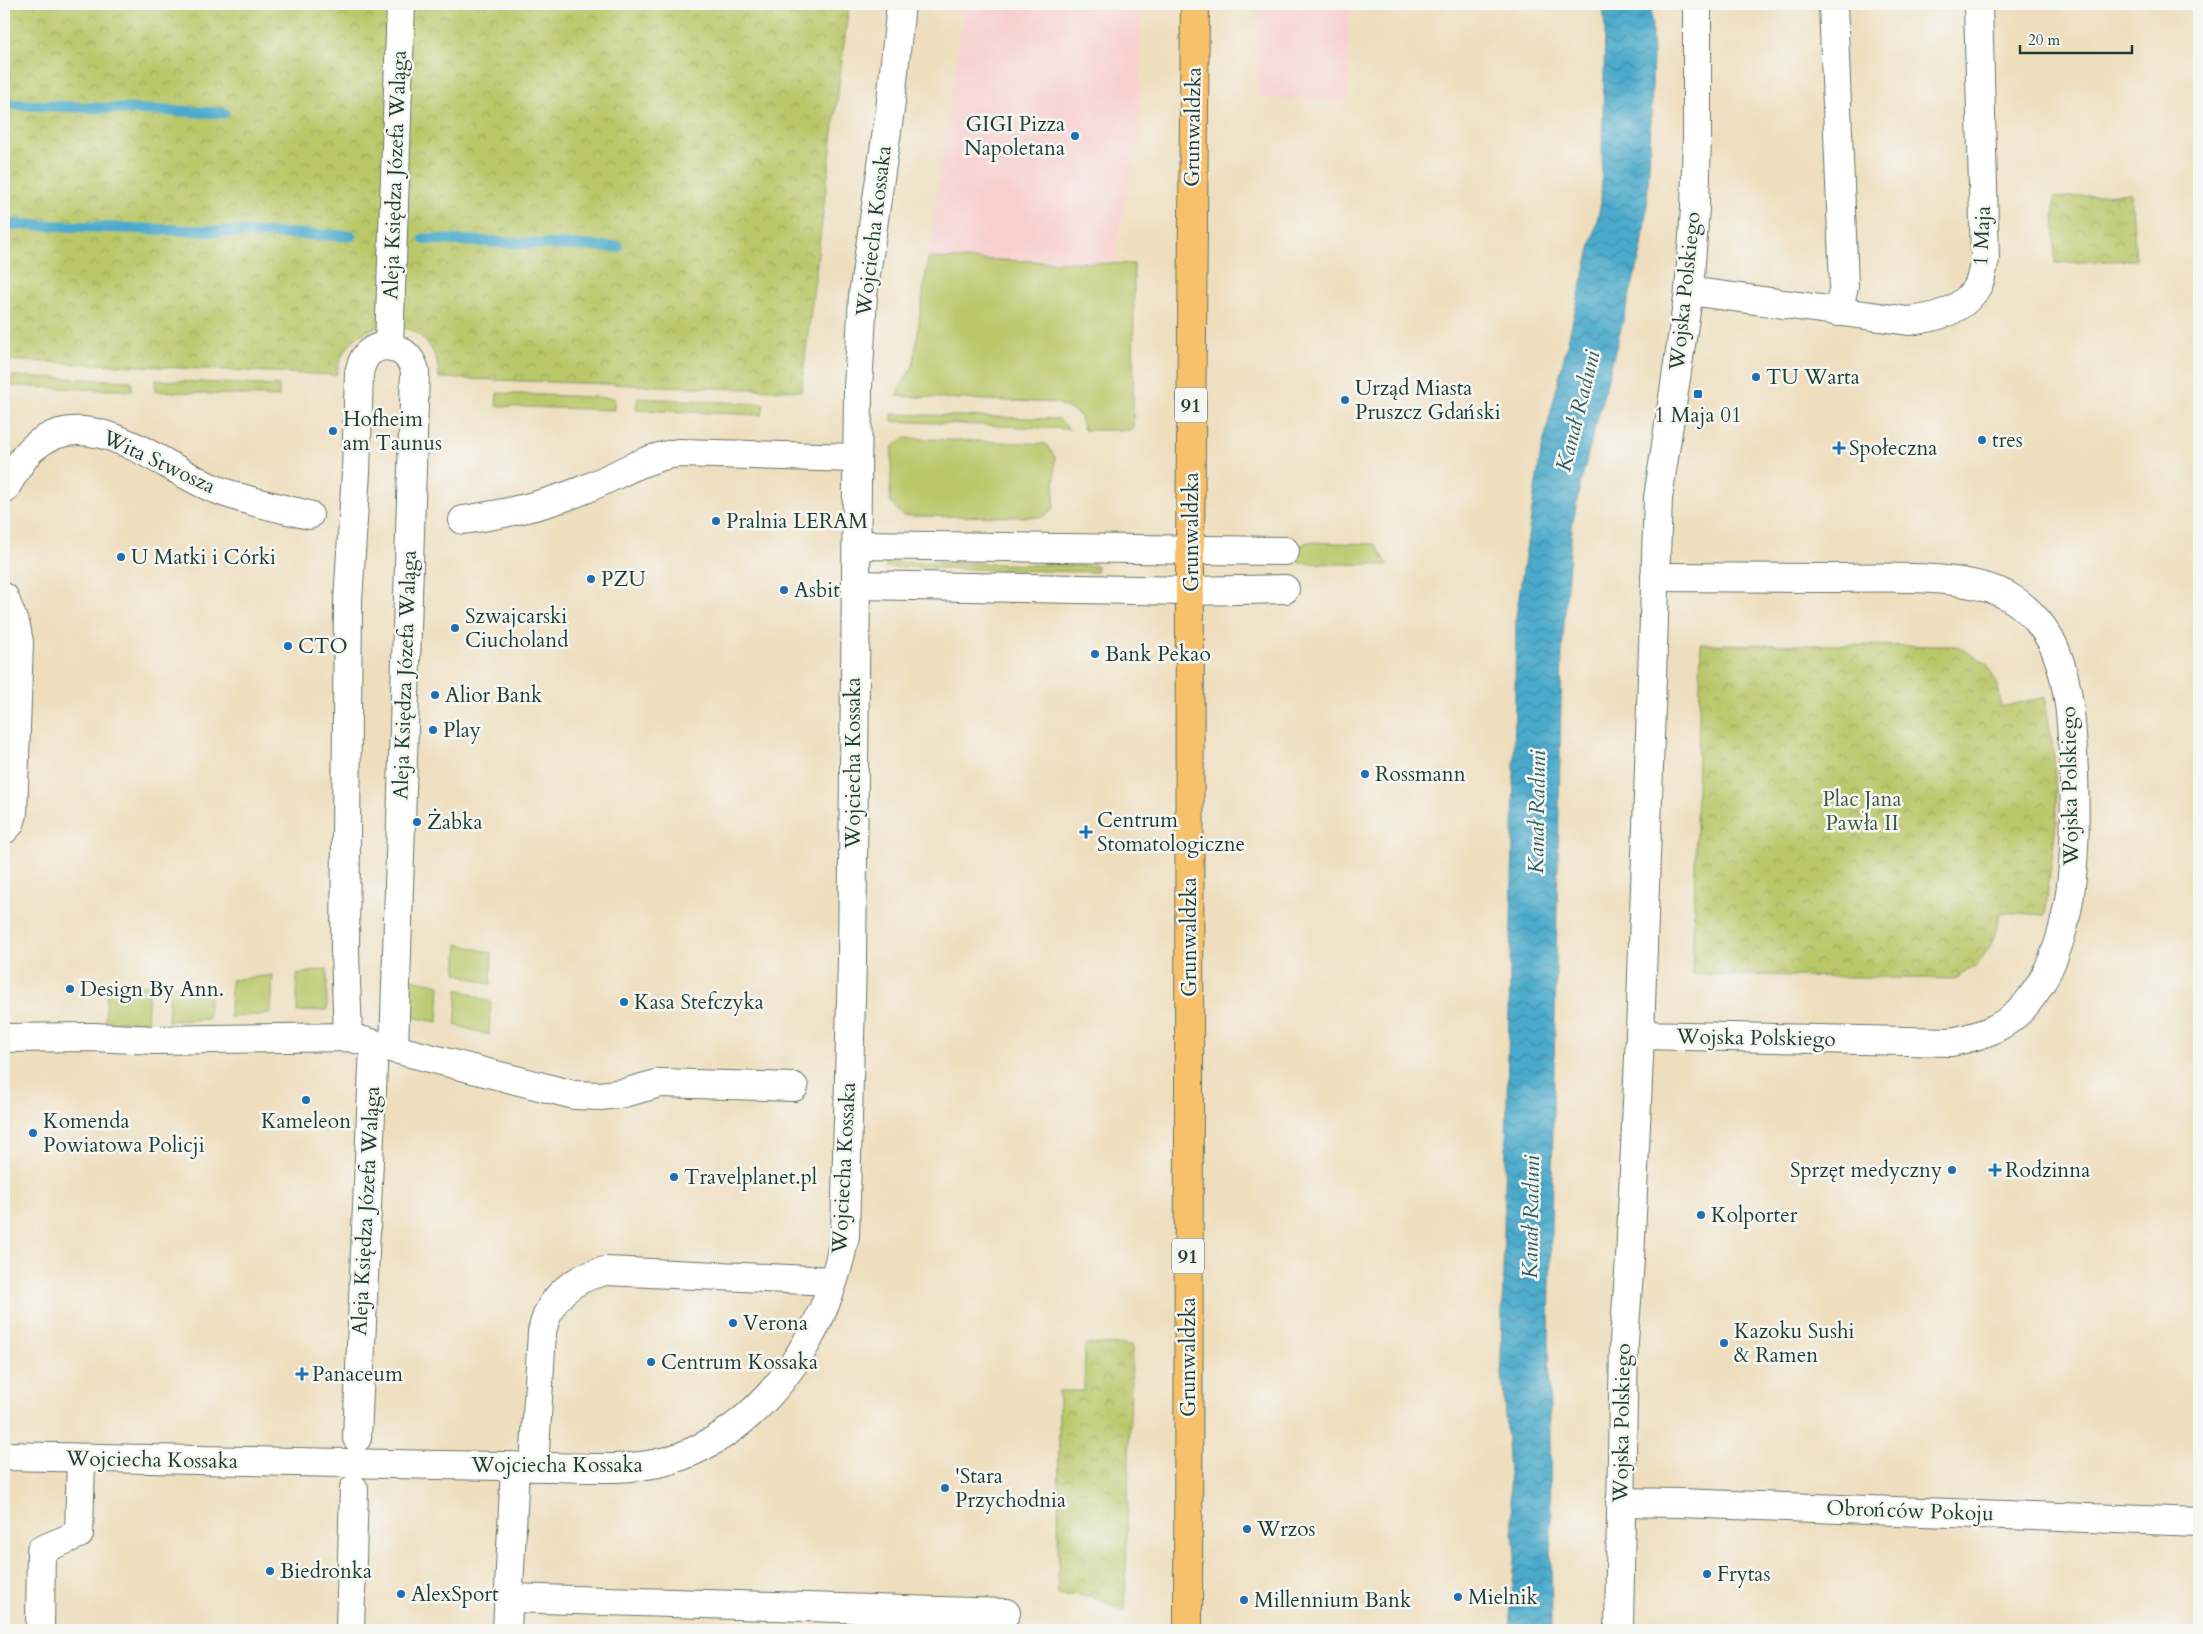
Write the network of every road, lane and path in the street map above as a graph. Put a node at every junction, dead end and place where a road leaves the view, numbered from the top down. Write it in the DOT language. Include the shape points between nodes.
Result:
graph roads {
  1 [pos="401,4"];
  2 [pos="901,4"];
  3 [pos="1195,4"];
  4 [pos="1697,4"];
  5 [pos="1833,4"];
  6 [pos="1978,4"];
  7 [pos="1689,291"];
  8 [pos="1838,312"];
  9 [pos="389,346"];
  10 [pos="857,458"];
  11 [pos="4,490"];
  12 [pos="309,515"];
  13 [pos="463,520"];
  14 [pos="857,546"];
  15 [pos="1190,550"];
  16 [pos="1285,551"];
  17 [pos="1655,577"];
  18 [pos="856,585"];
  19 [pos="1285,589"];
  20 [pos="1190,591"];
  21 [pos="4,597"];
  22 [pos="4,830"];
  23 [pos="1640,1035"];
  24 [pos="348,1037"];
  25 [pos="5,1038"];
  26 [pos="384,1046"];
  27 [pos="794,1087"];
  28 [pos="833,1281"];
  29 [pos="357,1438"];
  30 [pos="4,1456"];
  31 [pos="81,1458"];
  32 [pos="525,1467"];
  33 [pos="354,1490"];
  34 [pos="1620,1502"];
  35 [pos="2199,1522"];
  36 [pos="508,1598"];
  37 [pos="1006,1613"];
  38 [pos="852,1619"];
  39 [pos="40,1630"];
  40 [pos="350,1630"];
  41 [pos="507,1630"];
  42 [pos="1188,1630"];
  43 [pos="1619,1630"];
  1 -- 9 [label="street, Aleja Księdza Józefa Waląga"];
  2 -- 10 [label="street, Wojciecha Kossaka" via="890,110 863,295"];
  3 -- 15 [label="main road, Grunwaldzka / 91"];
  4 -- 7 [label="street, Wojska Polskiego" via="1696,163"];
  5 -- 8 [label="street" via="1844,286"];
  6 -- 8 [label="street, 1 Maja" via="1985,259 1978,285 1962,304 1935,318 1908,321"];
  7 -- 8 [label="street, 1 Maja"];
  7 -- 17 [label="street, Wojska Polskiego" via="1658,498"];
  9 -- 24 [label="street" via="370,352 359,372 348,601 345,942"];
  9 -- 26 [label="street, Aleja Księdza Józefa Waląga" via="407,354 414,362 415,371"];
  10 -- 13 [label="street" via="661,455 582,490 536,506"];
  10 -- 14 [label="street, Wojciecha Kossaka"];
  11 -- 12 [label="street, Wita Stwosza" via="33,448 51,435 83,430 112,436 210,487"];
  14 -- 15 [label="street"];
  14 -- 18 [label="street, Wojciecha Kossaka"];
  15 -- 16 [label="street"];
  15 -- 20 [label="main road, Grunwaldzka / 91"];
  17 -- 23 [label="street, Wojska Polskiego"];
  17 -- 23 [label="street, Wojska Polskiego" via="1923,578 1975,585 2012,598 2049,637 2067,691 2072,722 2075,816 2068,910 2054,956 2028,1003 2006,1024 1977,1037 1951,1042"];
  18 -- 20 [label="street"];
  18 -- 28 [label="street, Wojciecha Kossaka" via="847,1203 841,1260"];
  19 -- 20 [label="street"];
  20 -- 42 [label="main road, Grunwaldzka / 91"];
  21 -- 22 [label="street" via="16,627 19,658 13,814"];
  23 -- 34 [label="street, Wojska Polskiego" via="1624,1341"];
  24 -- 25 [label="street"];
  24 -- 26 [label="street"];
  26 -- 27 [label="street" via="574,1095 624,1093 660,1083"];
  26 -- 29 [label="street, Aleja Księdza Józefa Waląga"];
  28 -- 32 [label="street, Wojciecha Kossaka" via="814,1331 784,1378 766,1398 723,1433 682,1456 649,1465"];
  28 -- 32 [label="street" via="605,1271 582,1278 564,1291 545,1314"];
  30 -- 31 [label="street, Wojciecha Kossaka"];
  31 -- 32 [label="street, Wojciecha Kossaka"];
  31 -- 39 [label="street" via="79,1534 41,1550"];
  32 -- 36 [label="street"];
  33 -- 40 [label="street"];
  34 -- 35 [label="street, Obrońców Pokoju"];
  34 -- 43 [label="street, Wojska Polskiego"];
  36 -- 38 [label="street"];
  36 -- 41 [label="street"];
  37 -- 38 [label="street"];
}
